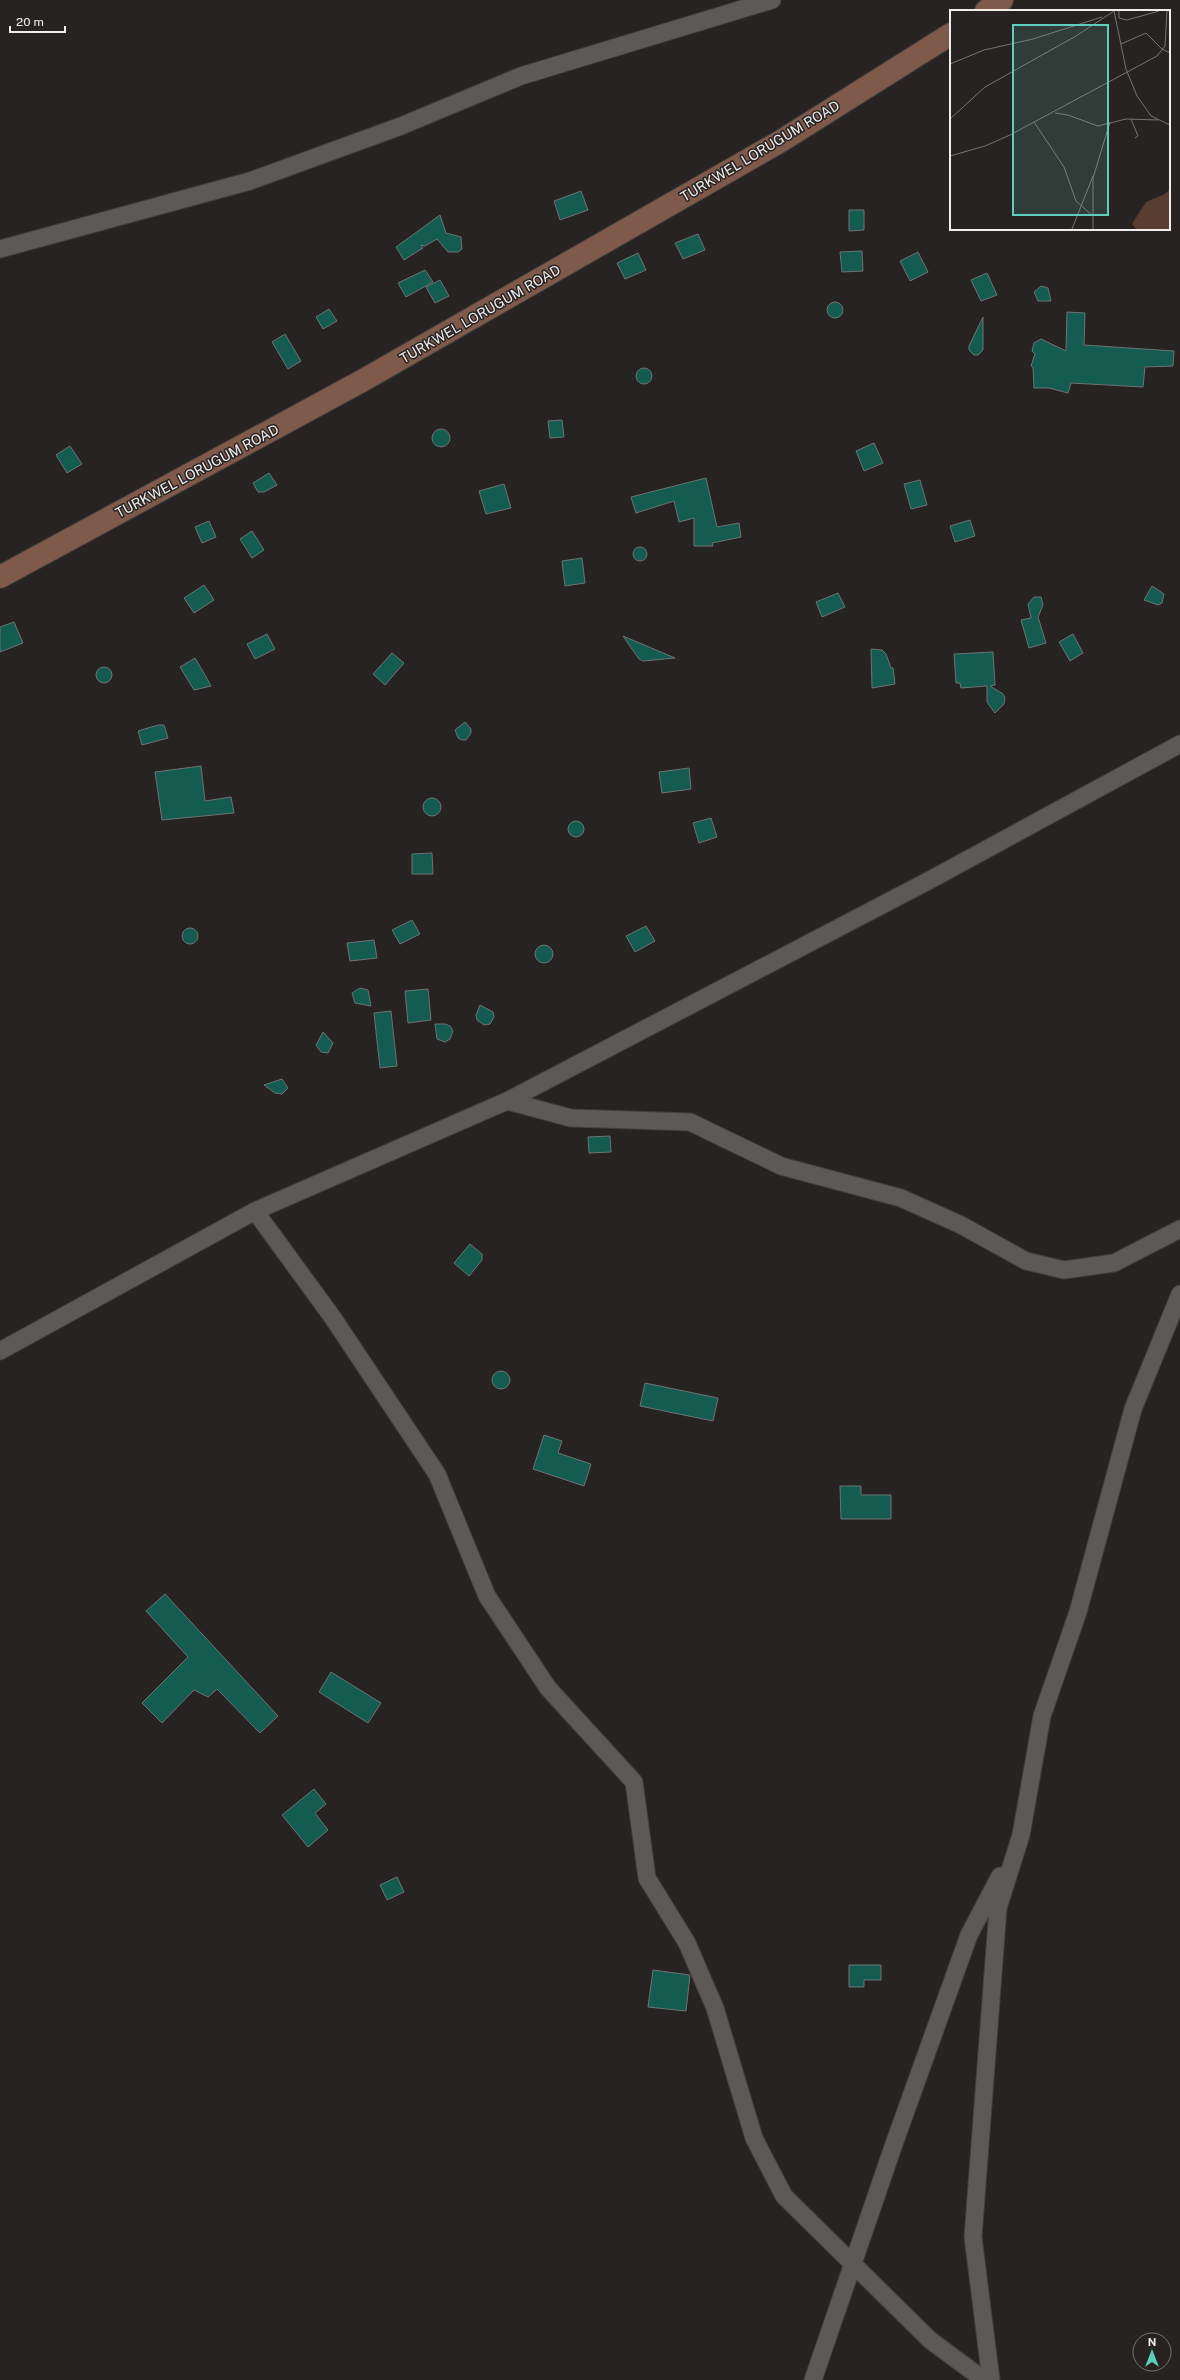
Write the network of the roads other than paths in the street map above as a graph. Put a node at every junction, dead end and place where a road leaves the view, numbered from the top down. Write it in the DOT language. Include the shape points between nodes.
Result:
graph roads {
  1 [pos="772,0"];
  2 [pos="1002,0"];
  3 [pos="987,10"];
  4 [pos="950,35"];
  5 [pos="0,248"];
  6 [pos="0,577"];
  7 [pos="1180,744"];
  8 [pos="507,1101"];
  9 [pos="255,1211"];
  10 [pos="1180,1229"];
  11 [pos="1180,1294"];
  12 [pos="0,1351"];
  13 [pos="1021,1835"];
  14 [pos="853,2263"];
  15 [pos="813,2380"];
  16 [pos="984,2380"];
  17 [pos="991,2380"];
  1 -- 5 [label="street" via="521,76 401,126 250,181"];
  2 -- 3 [label="main road"];
  4 -- 6 [label="main road, TURKWEL LORUGUM ROAD" via="781,142 429,343"];
  7 -- 8 [label="street" via="928,881"];
  8 -- 9 [label="street"];
  8 -- 10 [label="street" via="571,1118 690,1122 781,1166 901,1198 961,1225 1026,1261 1064,1270 1114,1263"];
  9 -- 12 [label="street"];
  9 -- 14 [label="street" via="333,1318 437,1474 487,1596 548,1688 634,1782 647,1878 687,1943 715,2008 754,2138 784,2196"];
  11 -- 13 [label="street" via="1132,1409 1078,1612 1042,1716"];
  13 -- 14 [label="street" via="969,1935"];
  13 -- 17 [label="street" via="998,1908 973,2237"];
  14 -- 15 [label="street"];
  14 -- 16 [label="street" via="930,2340"];
}
